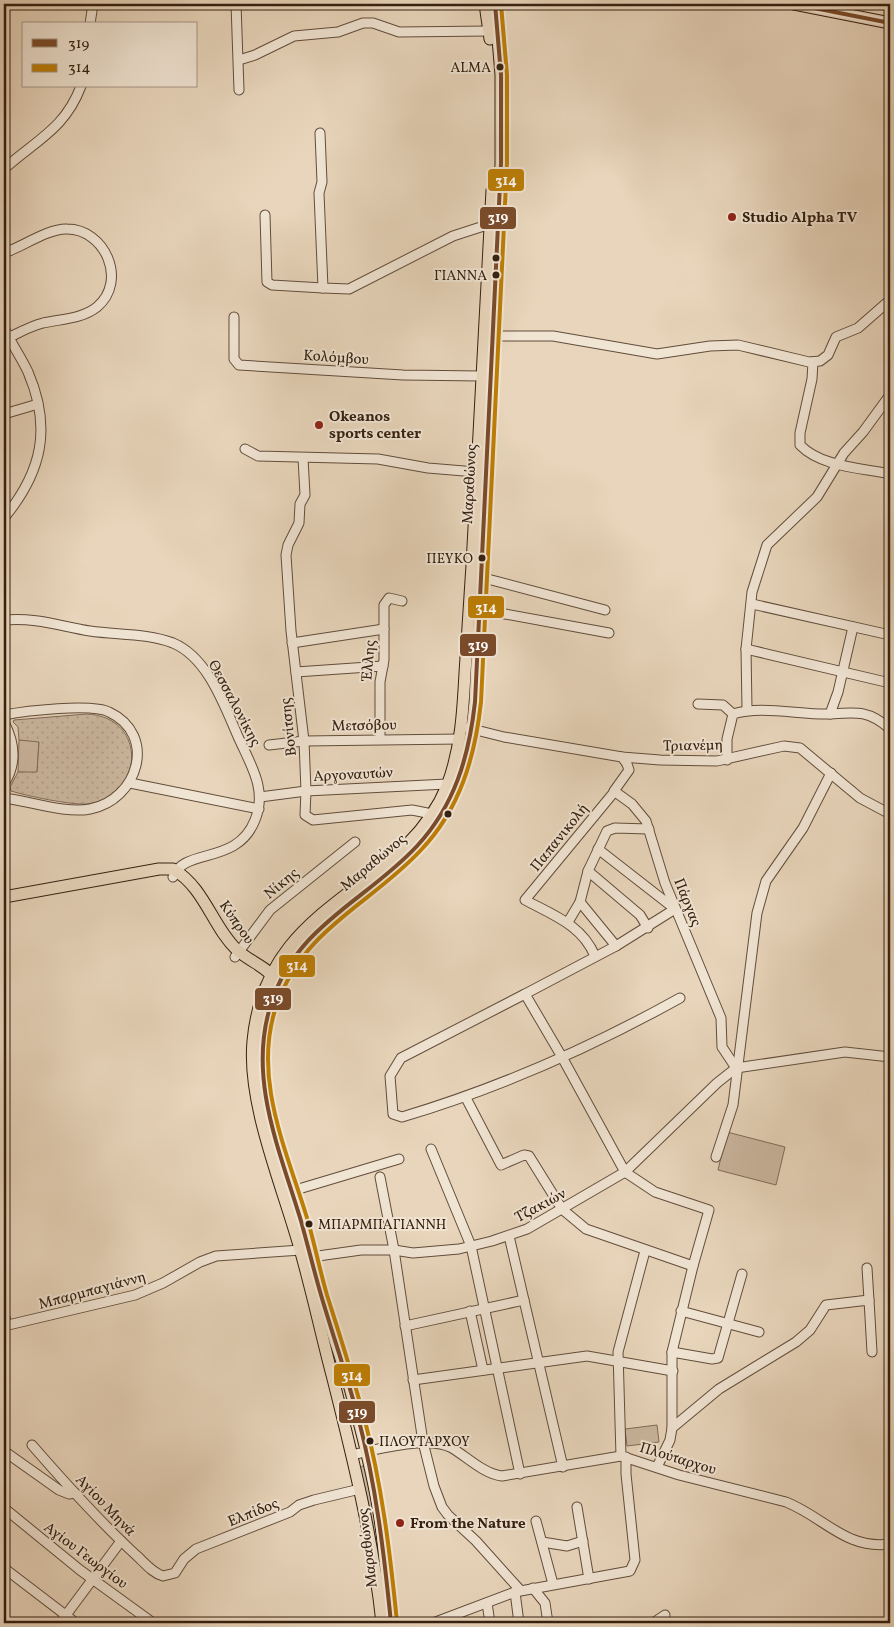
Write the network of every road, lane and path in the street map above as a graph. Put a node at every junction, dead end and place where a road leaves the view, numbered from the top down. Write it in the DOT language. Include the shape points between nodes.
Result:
graph roads {
  1 [pos="92,4"];
  2 [pos="236,4"];
  3 [pos="485,4"];
  4 [pos="495,4"];
  5 [pos="794,4"];
  6 [pos="90,22"];
  7 [pos="890,23"];
  8 [pos="490,31"];
  9 [pos="239,60"];
  10 [pos="80,88"];
  11 [pos="239,90"];
  12 [pos="320,133"];
  13 [pos="4,169"];
  14 [pos="265,215"];
  15 [pos="490,224"];
  16 [pos="4,253"];
  17 [pos="323,288"];
  18 [pos="890,300"];
  19 [pos="234,317"];
  20 [pos="4,328"];
  21 [pos="492,336"];
  22 [pos="8,338"];
  23 [pos="814,362"];
  24 [pos="481,376"];
  25 [pos="890,395"];
  26 [pos="38,404"];
  27 [pos="4,414"];
  28 [pos="246,449"];
  29 [pos="303,458"];
  30 [pos="837,464"];
  31 [pos="476,472"];
  32 [pos="890,474"];
  33 [pos="4,518"];
  34 [pos="480,577"];
  35 [pos="402,601"];
  36 [pos="752,604"];
  37 [pos="478,609"];
  38 [pos="605,610"];
  39 [pos="4,620"];
  40 [pos="853,627"];
  41 [pos="384,628"];
  42 [pos="609,633"];
  43 [pos="890,635"];
  44 [pos="292,643"];
  45 [pos="746,648"];
  46 [pos="383,666"];
  47 [pos="296,672"];
  48 [pos="843,672"];
  49 [pos="890,683"];
  50 [pos="698,704"];
  51 [pos="747,709"];
  52 [pos="733,714"];
  53 [pos="830,714"];
  54 [pos="4,715"];
  55 [pos="5,726"];
  56 [pos="890,729"];
  57 [pos="465,733"];
  58 [pos="380,738"];
  59 [pos="304,741"];
  60 [pos="269,745"];
  61 [pos="622,757"];
  62 [pos="727,760"];
  63 [pos="831,773"];
  64 [pos="130,783"];
  65 [pos="4,784"];
  66 [pos="447,784"];
  67 [pos="306,791"];
  68 [pos="615,791"];
  69 [pos="260,797"];
  70 [pos="4,798"];
  71 [pos="259,809"];
  72 [pos="432,814"];
  73 [pos="890,814"];
  74 [pos="649,829"];
  75 [pos="355,842"];
  76 [pos="598,849"];
  77 [pos="588,872"];
  78 [pos="174,874"];
  79 [pos="4,897"];
  80 [pos="580,902"];
  81 [pos="4,905"];
  82 [pos="676,909"];
  83 [pos="568,922"];
  84 [pos="648,928"];
  85 [pos="616,946"];
  86 [pos="237,954"];
  87 [pos="595,956"];
  88 [pos="273,979"];
  89 [pos="525,994"];
  90 [pos="680,998"];
  91 [pos="562,1057"];
  92 [pos="890,1057"];
  93 [pos="736,1068"];
  94 [pos="466,1098"];
  95 [pos="431,1150"];
  96 [pos="716,1157"];
  97 [pos="399,1159"];
  98 [pos="625,1172"];
  99 [pos="380,1177"];
  100 [pos="292,1191"];
  101 [pos="562,1209"];
  102 [pos="510,1236"];
  103 [pos="471,1246"];
  104 [pos="300,1250"];
  105 [pos="394,1250"];
  106 [pos="645,1251"];
  107 [pos="311,1257"];
  108 [pos="692,1266"];
  109 [pos="867,1268"];
  110 [pos="742,1274"];
  111 [pos="524,1300"];
  112 [pos="869,1300"];
  113 [pos="485,1308"];
  114 [pos="470,1311"];
  115 [pos="681,1311"];
  116 [pos="4,1314"];
  117 [pos="727,1323"];
  118 [pos="5,1325"];
  119 [pos="405,1326"];
  120 [pos="759,1332"];
  121 [pos="672,1352"];
  122 [pos="872,1352"];
  123 [pos="617,1360"];
  124 [pos="538,1361"];
  125 [pos="498,1368"];
  126 [pos="483,1370"];
  127 [pos="673,1370"];
  128 [pos="413,1380"];
  129 [pos="672,1428"];
  130 [pos="423,1442"];
  131 [pos="32,1445"];
  132 [pos="4,1451"];
  133 [pos="362,1454"];
  134 [pos="624,1457"];
  135 [pos="563,1467"];
  136 [pos="657,1467"];
  137 [pos="520,1474"];
  138 [pos="360,1489"];
  139 [pos="75,1494"];
  140 [pos="577,1507"];
  141 [pos="4,1508"];
  142 [pos="536,1521"];
  143 [pos="583,1541"];
  144 [pos="121,1542"];
  145 [pos="542,1542"];
  146 [pos="890,1544"];
  147 [pos="4,1568"];
  148 [pos="166,1576"];
  149 [pos="93,1578"];
  150 [pos="589,1579"];
  151 [pos="553,1584"];
  152 [pos="533,1588"];
  153 [pos="518,1591"];
  154 [pos="487,1603"];
  155 [pos="665,1615"];
  156 [pos="456,1619"];
  157 [pos="63,1620"];
  158 [pos="76,1623"];
  159 [pos="153,1623"];
  160 [pos="382,1623"];
  161 [pos="391,1623"];
  162 [pos="433,1623"];
  163 [pos="490,1623"];
  164 [pos="519,1623"];
  165 [pos="548,1623"];
  166 [pos="653,1623"];
  1 -- 6 [label="street"];
  2 -- 9 [label="street"];
  3 -- 8 [label="main road, Μαραθώνος"];
  4 -- 21 [label="main road, Μαραθώνος" via="502,122"];
  5 -- 7 [label="main road"];
  8 -- 9 [label="street" via="399,32 363,23 338,32 294,36"];
  8 -- 15 [label="main road, Μαραθώνος" via="494,122"];
  9 -- 11 [label="street"];
  10 -- 13 [label="street" via="63,119"];
  12 -- 17 [label="street"];
  14 -- 17 [label="street" via="267,282"];
  15 -- 17 [label="street" via="453,236 349,289"];
  15 -- 24 [label="main road, Μαραθώνος"];
  16 -- 22 [label="street" via="56,231 76,230 92,236 101,245 108,258 111,277 105,297 92,310 77,317 34,326"];
  18 -- 23 [label="street" via="858,328 836,337 828,355"];
  19 -- 24 [label="street, Κολόμβου" via="234,359 238,365 403,375"];
  20 -- 22 [label="street"];
  21 -- 23 [label="street" via="564,337 657,354 738,345"];
  21 -- 34 [label="main road, Μαραθώνος"];
  22 -- 26 [label="street" via="27,370"];
  23 -- 30 [label="street" via="800,442 803,448"];
  24 -- 31 [label="main road, Μαραθώνος"];
  25 -- 30 [label="street"];
  26 -- 27 [label="street"];
  26 -- 33 [label="street" via="42,435 36,463 20,498"];
  28 -- 29 [label="street" via="258,456"];
  29 -- 31 [label="street" via="378,459"];
  29 -- 44 [label="street, Βονίτσης" via="305,495 300,506 299,524 286,549"];
  30 -- 32 [label="street"];
  30 -- 36 [label="street" via="817,497 767,545 755,579"];
  31 -- 57 [label="main road, Μαραθώνος"];
  34 -- 37 [label="main road, Μαραθώνος"];
  34 -- 38 [label="street"];
  35 -- 41 [label="street, Έλλης" via="386,600"];
  36 -- 40 [label="street"];
  36 -- 45 [label="street"];
  37 -- 42 [label="street"];
  37 -- 57 [label="main road, Μαραθώνος"];
  39 -- 69 [label="street, Θεσσαλονίκης" via="39,620 88,631 164,641 184,650 200,665 225,707 253,769"];
  40 -- 43 [label="street"];
  40 -- 48 [label="street"];
  41 -- 44 [label="street"];
  41 -- 46 [label="street, Έλλης"];
  44 -- 47 [label="street, Βονίτσης"];
  45 -- 48 [label="street"];
  45 -- 51 [label="street"];
  46 -- 47 [label="street"];
  46 -- 58 [label="street, Έλλης"];
  47 -- 59 [label="street, Βονίτσης"];
  48 -- 49 [label="street"];
  48 -- 53 [label="street"];
  50 -- 52 [label="street" via="723,706"];
  51 -- 52 [label="street"];
  51 -- 53 [label="street"];
  52 -- 62 [label="street" via="726,739"];
  53 -- 56 [label="street" via="858,712 875,716"];
  54 -- 64 [label="street" via="89,707 109,712 125,725 136,745 137,764"];
  55 -- 65 [label="street" via="12,742 14,759"];
  57 -- 58 [label="street, Μετσόβου"];
  57 -- 61 [label="street, Τριανέμη"];
  57 -- 66 [label="main road, Μαραθώνος"];
  57 -- 88 [label="main road, Μαραθώνος" via="459,781 430,830 400,862 314,930"];
  58 -- 59 [label="street, Μετσόβου"];
  59 -- 60 [label="street, Μετσόβου"];
  59 -- 67 [label="street, Βονίτσης"];
  61 -- 62 [label="street, Τριανέμη"];
  61 -- 68 [label="street" via="629,770"];
  62 -- 63 [label="street, Τριανέμη" via="784,746 800,748"];
  63 -- 73 [label="street, Τριανέμη" via="860,798"];
  63 -- 93 [label="street" via="804,828 766,881 762,893 756,913"];
  64 -- 70 [label="street" via="109,802 87,810"];
  64 -- 71 [label="street"];
  66 -- 67 [label="street, Αργοναυτών"];
  66 -- 72 [label="main road, Μαραθώνος"];
  67 -- 69 [label="street, Αργοναυτών"];
  67 -- 72 [label="street, Βονίτσης" via="304,808 308,818 412,810"];
  68 -- 74 [label="street, Πάργας" via="639,811"];
  68 -- 83 [label="street, Παπανικολή" via="525,900"];
  69 -- 71 [label="street, Θεσσαλονίκης"];
  71 -- 78 [label="street, Θεσσαλονίκης" via="251,829 240,842 222,852 184,863"];
  72 -- 88 [label="main road, Μαραθώνος" via="400,851 302,930 288,947"];
  74 -- 76 [label="street" via="612,828 604,834"];
  74 -- 82 [label="street, Πάργας"];
  75 -- 86 [label="street, Νίκης" via="275,905"];
  76 -- 77 [label="street"];
  76 -- 82 [label="street"];
  77 -- 80 [label="street"];
  77 -- 84 [label="street" via="640,915"];
  78 -- 79 [label="main road" via="164,868"];
  78 -- 81 [label="main road"];
  78 -- 86 [label="main road, Κύπρου" via="220,938"];
  80 -- 83 [label="street"];
  80 -- 85 [label="street"];
  82 -- 84 [label="street"];
  82 -- 93 [label="street, Πάργας" via="721,1018 722,1047"];
  83 -- 87 [label="street" via="588,942"];
  84 -- 85 [label="street"];
  85 -- 87 [label="street"];
  86 -- 88 [label="main road, Κύπρου"];
  87 -- 89 [label="street"];
  88 -- 100 [label="main road, Μαραθώνος" via="264,1031 262,1081 268,1114"];
  88 -- 104 [label="main road, Μαραθώνος" via="260,1005 254,1030 254,1083"];
  89 -- 91 [label="street"];
  89 -- 94 [label="street" via="402,1057 390,1076 391,1108 397,1117"];
  90 -- 91 [label="street"];
  91 -- 94 [label="street"];
  91 -- 98 [label="street"];
  92 -- 93 [label="street" via="845,1052"];
  93 -- 96 [label="street" via="733,1105"];
  93 -- 98 [label="street, Τζακιών"];
  94 -- 101 [label="street" via="501,1164 529,1156"];
  95 -- 103 [label="street"];
  97 -- 100 [label="street"];
  98 -- 101 [label="street, Τζακιών"];
  98 -- 108 [label="street" via="655,1192 709,1210"];
  99 -- 105 [label="street"];
  100 -- 107 [label="main road, Μαραθώνος"];
  101 -- 102 [label="street, Τζακιών"];
  101 -- 106 [label="street" via="586,1229"];
  102 -- 103 [label="street, Τζακιών"];
  102 -- 111 [label="street"];
  103 -- 105 [label="street, Τζακιών" via="413,1253"];
  103 -- 113 [label="street"];
  104 -- 118 [label="street, Μπαρμπαγιάννη" via="216,1256 135,1295"];
  104 -- 133 [label="main road, Μαραθώνος" via="325,1348"];
  105 -- 107 [label="street, Τζακιών" via="361,1250"];
  105 -- 119 [label="street"];
  106 -- 108 [label="street"];
  106 -- 123 [label="street"];
  107 -- 133 [label="main road, Μαραθώνος" via="344,1368"];
  108 -- 115 [label="street"];
  109 -- 112 [label="street"];
  110 -- 117 [label="street"];
  111 -- 113 [label="street"];
  111 -- 124 [label="street"];
  112 -- 122 [label="street"];
  112 -- 129 [label="street" via="826,1305 810,1330 796,1342 718,1389"];
  113 -- 114 [label="street"];
  113 -- 125 [label="street"];
  114 -- 119 [label="street"];
  114 -- 126 [label="street"];
  115 -- 117 [label="street"];
  115 -- 121 [label="street"];
  116 -- 118 [label="street"];
  117 -- 120 [label="street"];
  117 -- 121 [label="street" via="716,1359"];
  119 -- 128 [label="street"];
  121 -- 127 [label="street"];
  123 -- 124 [label="street" via="587,1356"];
  123 -- 127 [label="street"];
  123 -- 134 [label="street"];
  124 -- 125 [label="street"];
  124 -- 135 [label="street"];
  125 -- 126 [label="street"];
  125 -- 137 [label="street"];
  126 -- 128 [label="street"];
  127 -- 129 [label="street"];
  128 -- 130 [label="street"];
  129 -- 136 [label="street" via="666,1451"];
  130 -- 133 [label="street, Πλούταρχου"];
  130 -- 137 [label="street, Πλούταρχου" via="447,1446 495,1475"];
  130 -- 153 [label="street" via="442,1507"];
  131 -- 139 [label="street, Αγίου Μηνά"];
  132 -- 139 [label="street" via="59,1490"];
  133 -- 138 [label="main road, Μαραθώνος"];
  133 -- 161 [label="main road, Μαραθώνος" via="380,1522"];
  134 -- 135 [label="street, Πλούταρχου"];
  134 -- 136 [label="street, Πλούταρχου"];
  134 -- 150 [label="street" via="634,1564 625,1574"];
  135 -- 137 [label="street, Πλούταρχου"];
  136 -- 146 [label="street, Πλούταρχου" via="786,1502 854,1541"];
  138 -- 148 [label="street, Ελπίδος" via="299,1505 290,1512 196,1549 188,1554 175,1573"];
  138 -- 160 [label="main road, Μαραθώνος" via="376,1564"];
  139 -- 144 [label="street, Αγίου Μηνά"];
  140 -- 143 [label="street"];
  141 -- 149 [label="street, Αγίου Γεωργίου"];
  142 -- 145 [label="street"];
  143 -- 145 [label="street" via="568,1546"];
  143 -- 150 [label="street"];
  144 -- 148 [label="street, Αγίου Μηνά" via="157,1574"];
  144 -- 149 [label="street"];
  145 -- 151 [label="street"];
  147 -- 157 [label="street"];
  149 -- 157 [label="street"];
  149 -- 159 [label="street, Αγίου Γεωργίου"];
  150 -- 151 [label="street"];
  151 -- 152 [label="street"];
  152 -- 153 [label="street"];
  152 -- 165 [label="street" via="543,1598"];
  153 -- 154 [label="street"];
  153 -- 164 [label="street"];
  154 -- 156 [label="street"];
  154 -- 163 [label="street"];
  155 -- 166 [label="street"];
  156 -- 162 [label="street"];
  157 -- 158 [label="street"];
}
